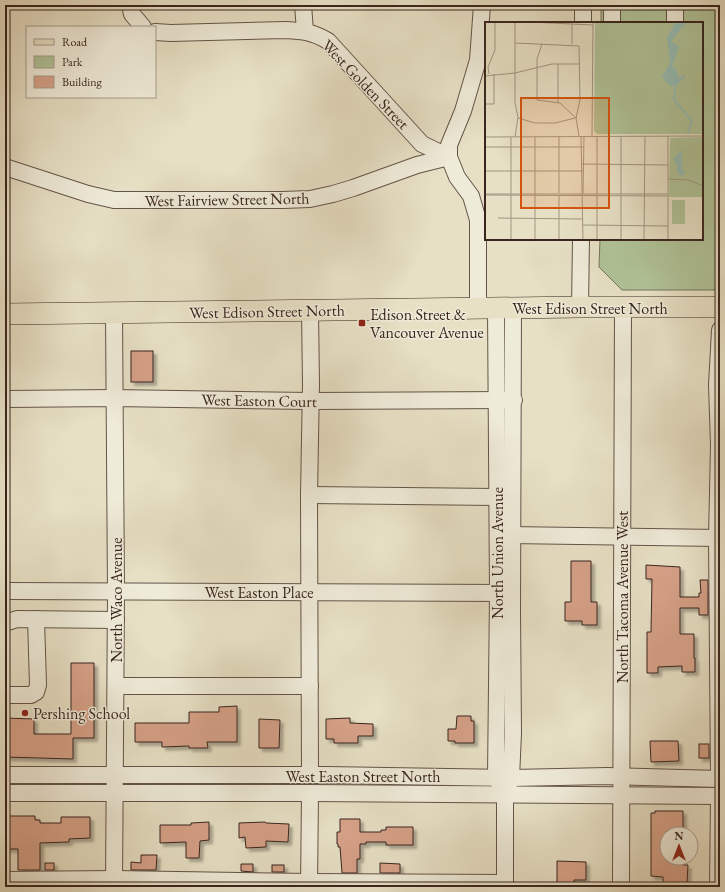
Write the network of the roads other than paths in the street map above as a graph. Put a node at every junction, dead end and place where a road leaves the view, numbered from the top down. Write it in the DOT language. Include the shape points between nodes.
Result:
graph roads {
  1 [pos="303,5"];
  2 [pos="482,5"];
  3 [pos="583,5"];
  4 [pos="612,5"];
  5 [pos="674,5"];
  6 [pos="131,9"];
  7 [pos="583,22"];
  8 [pos="612,22"];
  9 [pos="674,22"];
  10 [pos="142,26"];
  11 [pos="305,31"];
  12 [pos="156,32"];
  13 [pos="449,157"];
  14 [pos="5,166"];
  15 [pos="581,240"];
  16 [pos="580,307"];
  17 [pos="622,307"];
  18 [pos="720,307"];
  19 [pos="496,308"];
  20 [pos="310,311"];
  21 [pos="114,313"];
  22 [pos="5,314"];
  23 [pos="720,330"];
  24 [pos="114,398"];
  25 [pos="5,399"];
  26 [pos="496,400"];
  27 [pos="514,400"];
  28 [pos="310,401"];
  29 [pos="309,495"];
  30 [pos="497,497"];
  31 [pos="505,535"];
  32 [pos="622,536"];
  33 [pos="718,538"];
  34 [pos="5,591"];
  35 [pos="116,592"];
  36 [pos="310,592"];
  37 [pos="505,593"];
  38 [pos="36,619"];
  39 [pos="116,620"];
  40 [pos="5,623"];
  41 [pos="116,686"];
  42 [pos="310,686"];
  43 [pos="5,695"];
  44 [pos="5,775"];
  45 [pos="114,775"];
  46 [pos="290,775"];
  47 [pos="310,775"];
  48 [pos="326,775"];
  49 [pos="504,777"];
  50 [pos="622,777"];
  51 [pos="719,779"];
  52 [pos="5,793"];
  53 [pos="114,793"];
  54 [pos="291,793"];
  55 [pos="310,793"];
  56 [pos="326,794"];
  57 [pos="504,796"];
  58 [pos="621,796"];
  59 [pos="719,796"];
  60 [pos="5,880"];
  61 [pos="114,883"];
  62 [pos="309,885"];
  63 [pos="505,885"];
  64 [pos="621,887"];
  65 [pos="718,887"];
  1 -- 11 [label="street"];
  2 -- 13 [label="street" via="478,60 450,145"];
  3 -- 7 [label="street"];
  4 -- 8 [label="street"];
  5 -- 9 [label="street"];
  6 -- 10 [label="street"];
  11 -- 12 [label="street, West Golden Street"];
  11 -- 13 [label="street, West Golden Street" via="328,41 422,144"];
  13 -- 14 [label="street, West Fairview Street North" via="417,165 333,194 310,199 283,200 114,200 88,194"];
  13 -- 19 [label="street" via="471,196"];
  15 -- 16 [label="street"];
  16 -- 17 [label="main road, West Edison Street North"];
  16 -- 19 [label="main road, West Edison Street North"];
  17 -- 18 [label="main road, West Edison Street North"];
  17 -- 32 [label="street, North Tacoma Avenue West"];
  19 -- 20 [label="main road, West Edison Street North"];
  19 -- 26 [label="street, North Union Avenue"];
  19 -- 27 [label="street, North Union Avenue"];
  20 -- 21 [label="main road, West Edison Street North"];
  20 -- 28 [label="street"];
  21 -- 22 [label="main road, West Edison Street North"];
  21 -- 24 [label="street, North Waco Avenue"];
  23 -- 33 [label="street" via="717,386"];
  24 -- 25 [label="street, West Easton Court"];
  24 -- 28 [label="street, West Easton Court"];
  24 -- 35 [label="street, North Waco Avenue"];
  26 -- 27 [label="street, West Easton Court"];
  26 -- 28 [label="street, West Easton Court"];
  26 -- 30 [label="street, North Union Avenue"];
  27 -- 31 [label="street, North Union Avenue"];
  28 -- 29 [label="street"];
  29 -- 30 [label="street"];
  29 -- 36 [label="street"];
  30 -- 31 [label="street, North Union Avenue"];
  31 -- 32 [label="street"];
  31 -- 37 [label="street, North Union Avenue"];
  32 -- 33 [label="street"];
  32 -- 50 [label="street, North Tacoma Avenue West"];
  33 -- 51 [label="street"];
  34 -- 35 [label="street, West Easton Place"];
  35 -- 36 [label="street, West Easton Place"];
  35 -- 39 [label="street, North Waco Avenue"];
  36 -- 37 [label="street, West Easton Place"];
  36 -- 42 [label="street"];
  37 -- 49 [label="street, North Union Avenue" via="513,733"];
  38 -- 39 [label="street"];
  38 -- 40 [label="street" via="17,619"];
  38 -- 43 [label="street" via="36,692 31,695"];
  39 -- 41 [label="street, North Waco Avenue"];
  41 -- 42 [label="street"];
  41 -- 45 [label="street, North Waco Avenue"];
  42 -- 47 [label="street"];
  44 -- 45 [label="street, West Easton Street North"];
  45 -- 46 [label="street, West Easton Street North"];
  45 -- 53 [label="street, North Waco Avenue"];
  46 -- 47 [label="street, West Easton Street North"];
  46 -- 54 [label="street"];
  47 -- 48 [label="street, West Easton Street North"];
  48 -- 49 [label="street, West Easton Street North"];
  48 -- 56 [label="street"];
  49 -- 50 [label="street, West Easton Street North"];
  49 -- 57 [label="street, North Union Avenue"];
  50 -- 51 [label="street, West Easton Street North"];
  50 -- 58 [label="street, North Tacoma Avenue West"];
  52 -- 53 [label="street, West Easton Street North"];
  53 -- 54 [label="street, West Easton Street North"];
  53 -- 61 [label="street, North Waco Avenue"];
  54 -- 55 [label="street, West Easton Street North"];
  55 -- 56 [label="street, West Easton Street North"];
  55 -- 62 [label="street"];
  56 -- 57 [label="street, West Easton Street North"];
  57 -- 58 [label="street, West Easton Street North"];
  57 -- 63 [label="street, North Union Avenue"];
  58 -- 59 [label="street, West Easton Street North"];
  58 -- 64 [label="street, North Tacoma Avenue West"];
  59 -- 65 [label="street"];
  60 -- 61 [label="street"];
  61 -- 62 [label="street"];
  62 -- 63 [label="street"];
}
